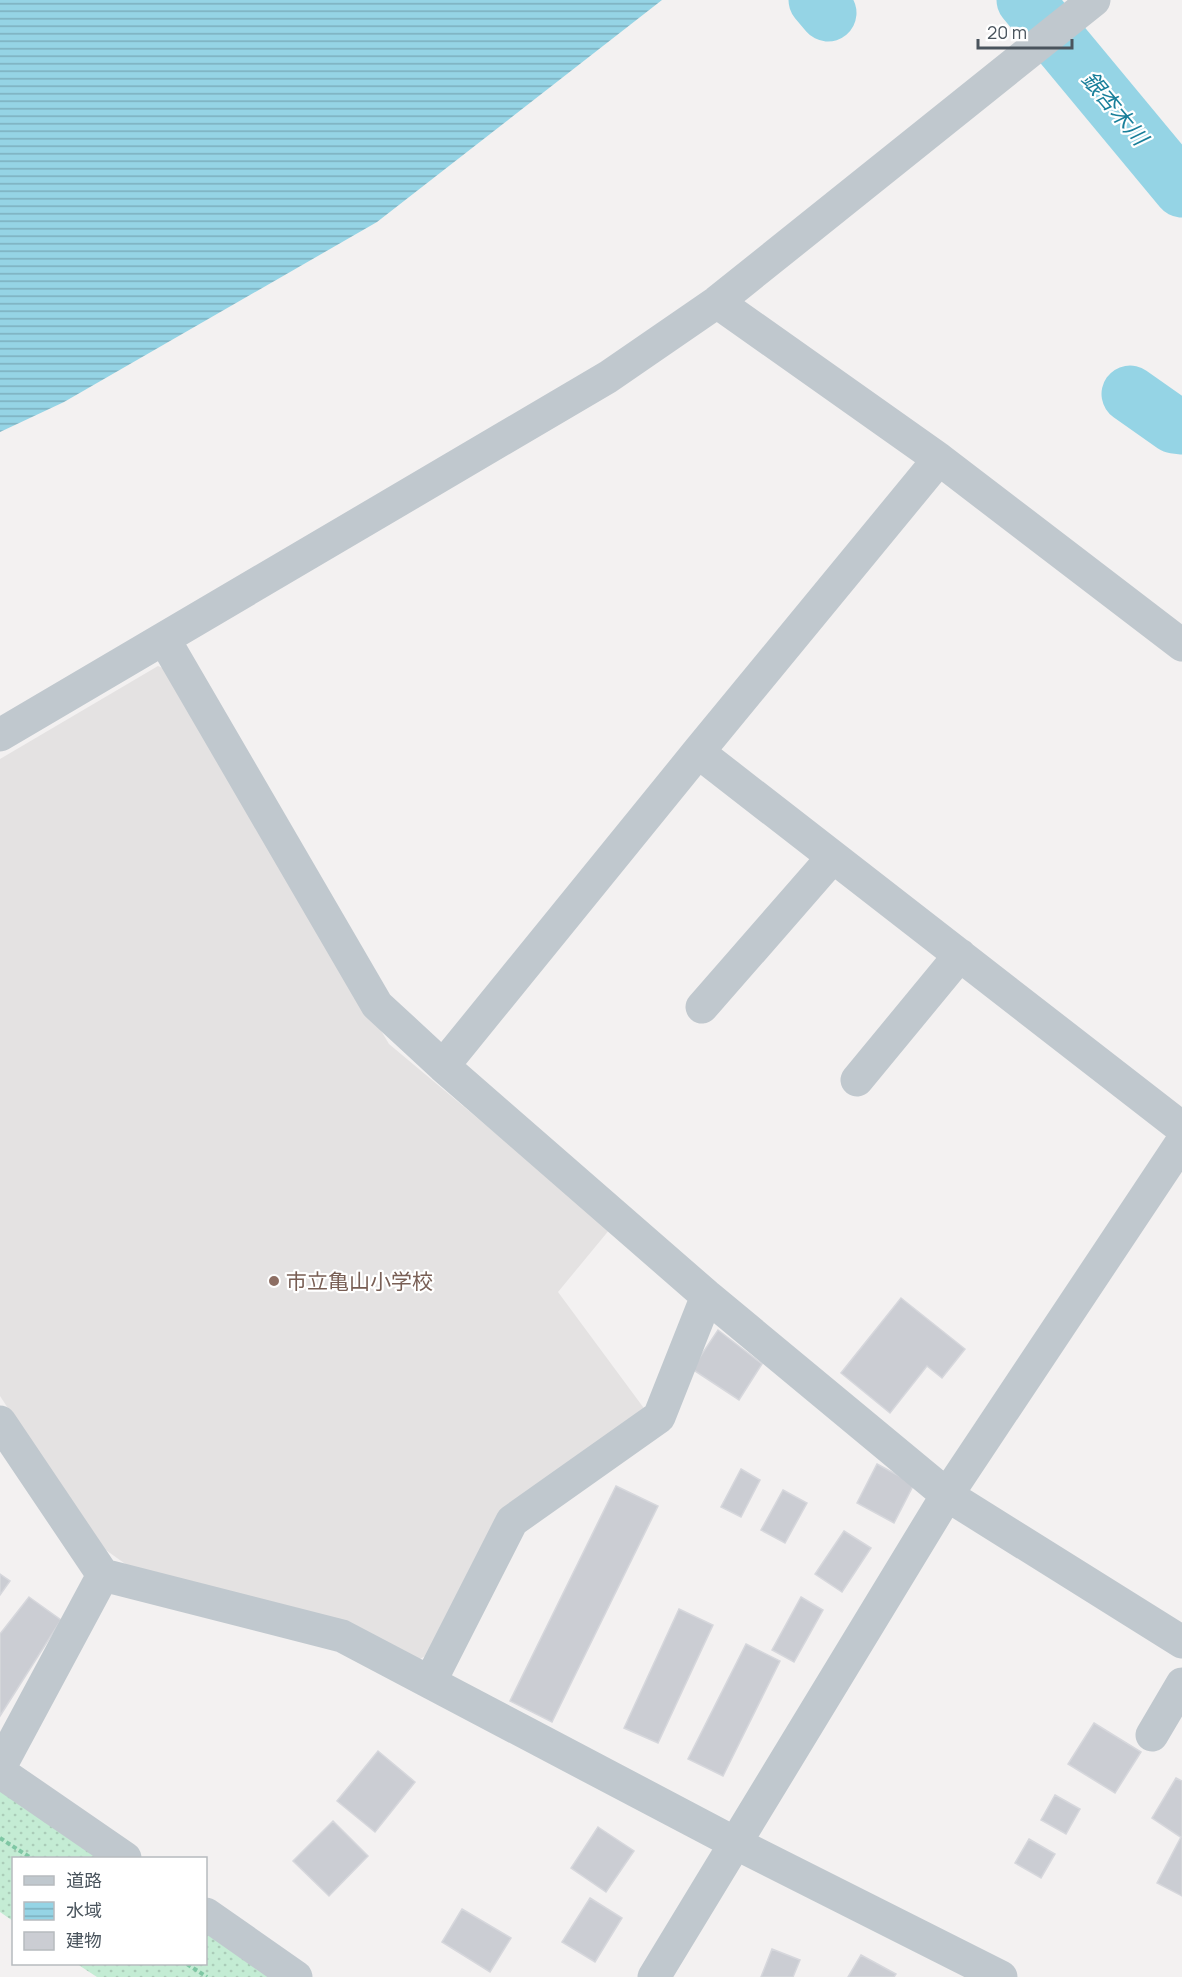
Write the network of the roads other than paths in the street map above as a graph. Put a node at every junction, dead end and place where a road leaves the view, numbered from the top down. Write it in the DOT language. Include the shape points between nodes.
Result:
graph roads {
  1 [pos="1094,0"];
  2 [pos="717,302"];
  3 [pos="939,459"];
  4 [pos="164,639"];
  5 [pos="1182,645"];
  6 [pos="0,735"];
  7 [pos="698,752"];
  8 [pos="833,857"];
  9 [pos="960,955"];
  10 [pos="702,1007"];
  11 [pos="443,1066"];
  12 [pos="858,1080"];
  13 [pos="1182,1128"];
  14 [pos="1182,1142"];
  15 [pos="707,1296"];
  16 [pos="0,1422"];
  17 [pos="946,1495"];
  18 [pos="103,1575"];
  19 [pos="1181,1640"];
  20 [pos="430,1682"];
  21 [pos="1182,1684"];
  22 [pos="1152,1735"];
  23 [pos="0,1767"];
  24 [pos="0,1772"];
  25 [pos="735,1843"];
  26 [pos="124,1857"];
  27 [pos="207,1915"];
  28 [pos="296,1977"];
  29 [pos="654,1977"];
  30 [pos="1001,1977"];
  1 -- 2 [label="street"];
  2 -- 3 [label="street"];
  2 -- 4 [label="street" via="608,377"];
  3 -- 5 [label="street"];
  3 -- 7 [label="street"];
  4 -- 6 [label="street"];
  4 -- 11 [label="street" via="377,1005"];
  7 -- 8 [label="street"];
  7 -- 11 [label="street"];
  8 -- 9 [label="street"];
  8 -- 10 [label="street"];
  9 -- 12 [label="street"];
  9 -- 13 [label="street"];
  11 -- 15 [label="street"];
  14 -- 17 [label="street"];
  15 -- 17 [label="street"];
  15 -- 20 [label="street" via="659,1417 512,1521"];
  16 -- 18 [label="street"];
  17 -- 19 [label="street"];
  17 -- 25 [label="street"];
  18 -- 20 [label="street" via="342,1636"];
  18 -- 23 [label="street"];
  20 -- 25 [label="street"];
  21 -- 22 [label="street"];
  24 -- 26 [label="street"];
  25 -- 29 [label="street"];
  25 -- 30 [label="street"];
  27 -- 28 [label="street"];
}
